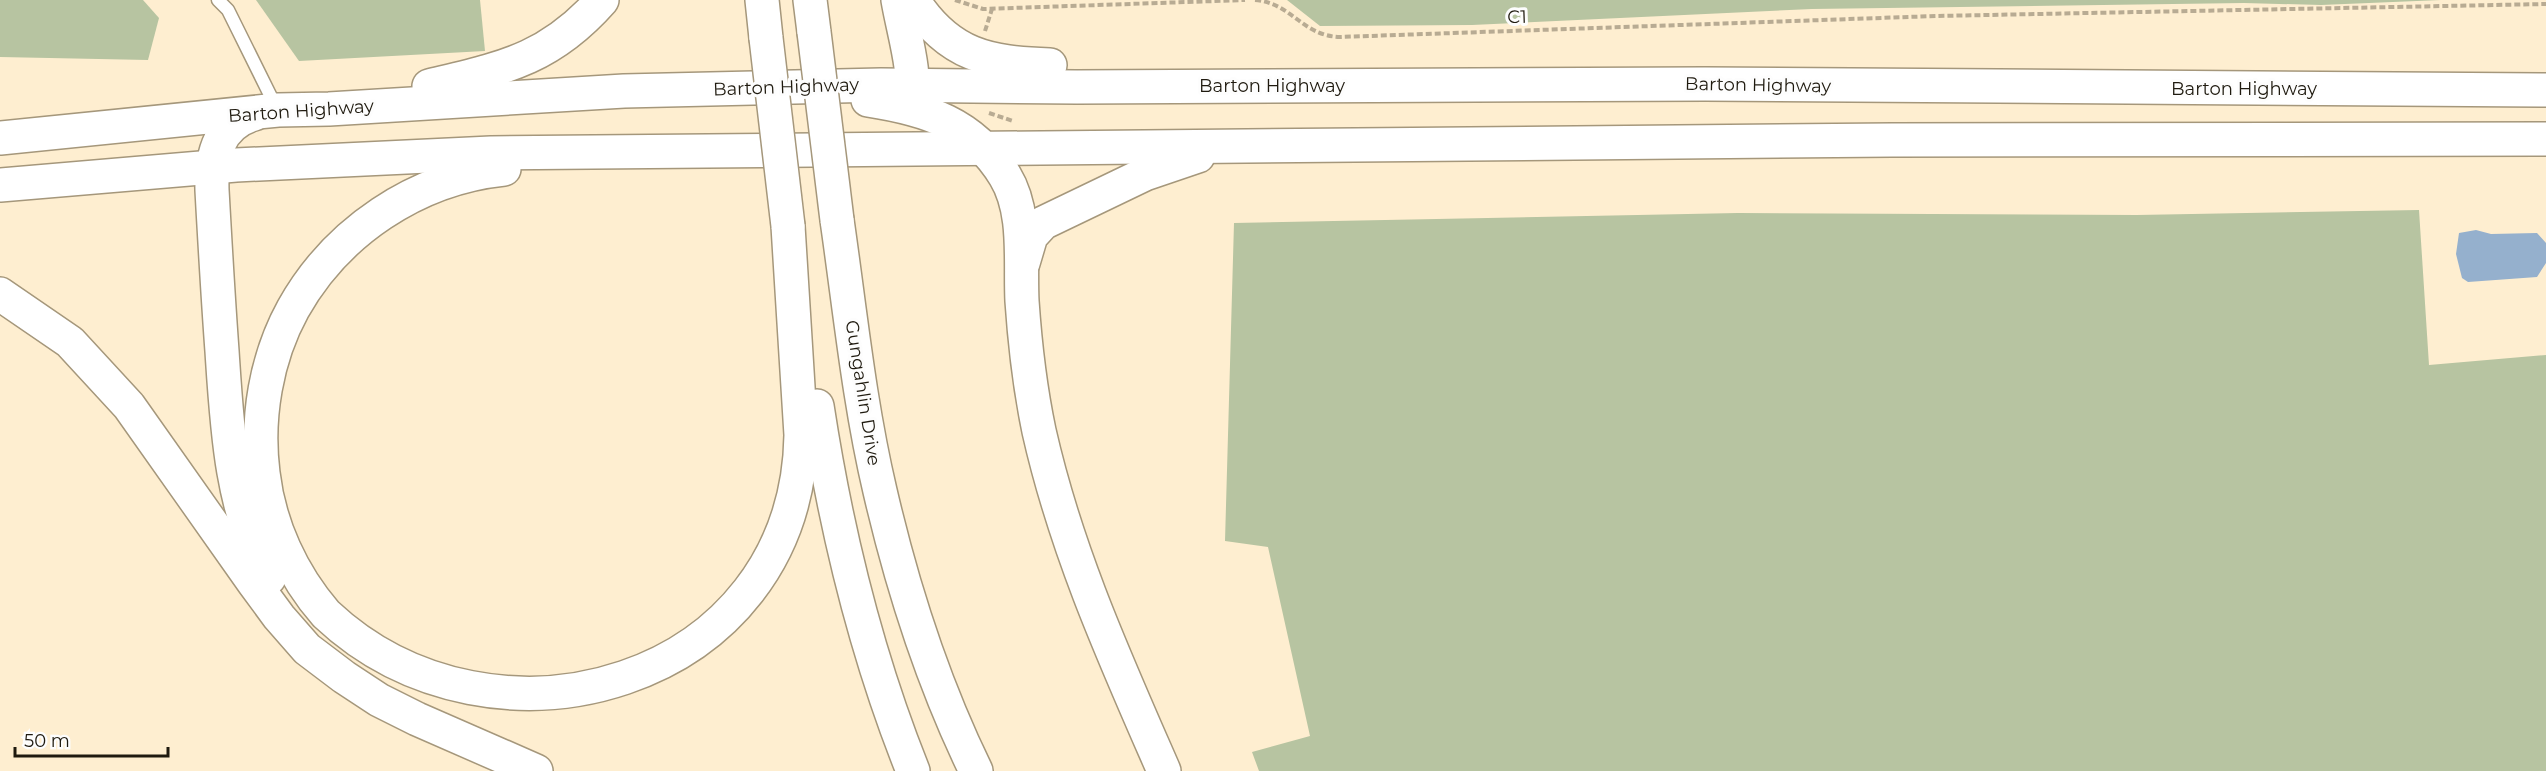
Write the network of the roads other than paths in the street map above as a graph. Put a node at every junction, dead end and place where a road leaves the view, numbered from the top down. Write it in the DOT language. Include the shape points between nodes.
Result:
graph roads {
  1 [pos="218,0"];
  2 [pos="602,0"];
  3 [pos="762,0"];
  4 [pos="810,0"];
  5 [pos="898,0"];
  6 [pos="913,0"];
  7 [pos="1705,84"];
  8 [pos="2546,90"];
  9 [pos="912,97"];
  10 [pos="343,107"];
  11 [pos="270,111"];
  12 [pos="0,138"];
  13 [pos="2546,139"];
  14 [pos="1228,146"];
  15 [pos="980,147"];
  16 [pos="864,148"];
  17 [pos="747,149"];
  18 [pos="212,167"];
  19 [pos="0,185"];
  20 [pos="788,226"];
  21 [pos="1021,283"];
  22 [pos="0,294"];
  23 [pos="344,677"];
  24 [pos="536,771"];
  25 [pos="913,771"];
  26 [pos="976,771"];
  27 [pos="1164,771"];
  1 -- 11 [label="lane" via="233,19"];
  2 -- 10 [label="highway" via="564,36 519,62"];
  3 -- 20 [label="highway, bridge"];
  4 -- 26 [label="highway, Gungahlin Drive, bridge" via="861,393 880,491 930,660"];
  5 -- 9 [label="highway"];
  6 -- 7 [label="highway" via="935,26 972,53 1010,64 1462,73"];
  7 -- 8 [label="highway, Barton Highway"];
  7 -- 9 [label="highway, Barton Highway" via="964,86"];
  9 -- 10 [label="highway, Barton Highway" via="780,88 624,91"];
  9 -- 15 [label="highway"];
  9 -- 16 [label="highway" via="902,125 890,137"];
  10 -- 11 [label="highway, Barton Highway"];
  11 -- 12 [label="highway, Barton Highway"];
  11 -- 18 [label="highway" via="247,116 232,125 219,142"];
  13 -- 14 [label="highway"];
  14 -- 15 [label="highway"];
  14 -- 21 [label="highway" via="1152,171 1043,223 1029,241"];
  15 -- 16 [label="highway"];
  15 -- 21 [label="highway" via="1004,174 1015,201"];
  16 -- 17 [label="highway"];
  17 -- 18 [label="highway" via="474,154"];
  17 -- 20 [label="highway" via="673,165 509,169 464,176 427,188 392,206 331,256 303,292 285,326 268,374 261,439 264,485 273,520 298,575 320,608 352,641 394,671 434,690 495,706 561,707 611,696 656,677 700,648 735,614 762,579 784,531 797,484 801,435"];
  18 -- 19 [label="highway"];
  18 -- 23 [label="highway" via="225,397 243,514 271,582"];
  20 -- 25 [label="highway" via="832,502 875,660"];
  21 -- 27 [label="highway" via="1032,392 1063,521 1105,636"];
  22 -- 23 [label="highway" via="70,342 129,406 279,617 307,649"];
  23 -- 24 [label="highway" via="417,719"];
}
